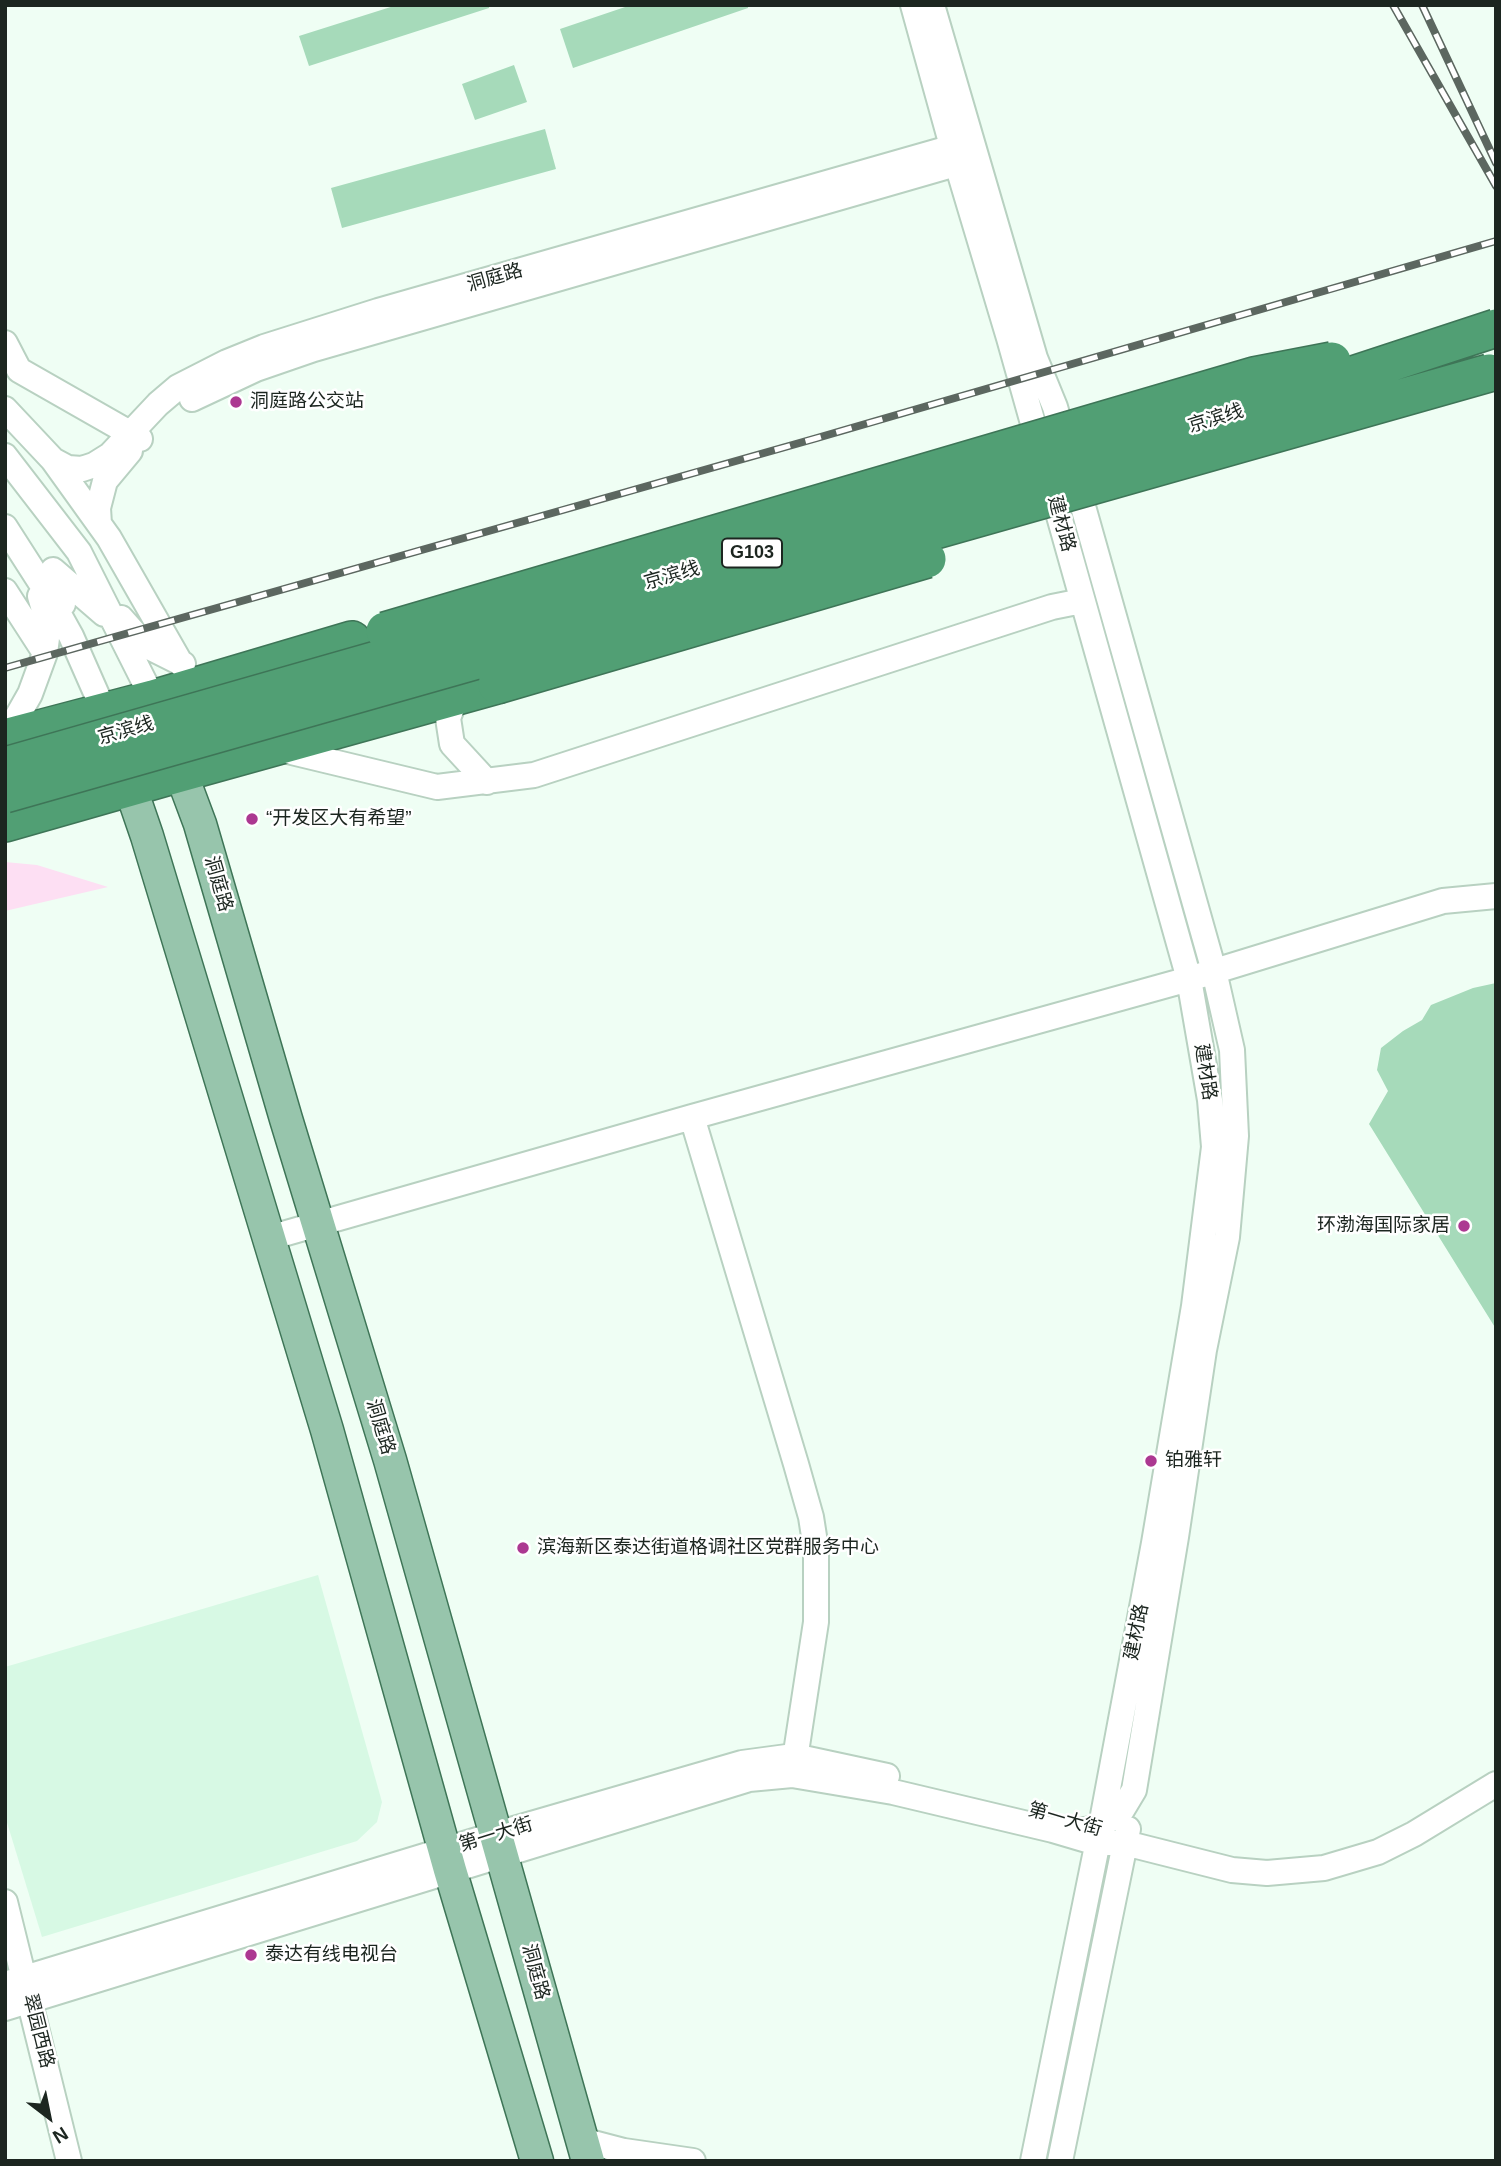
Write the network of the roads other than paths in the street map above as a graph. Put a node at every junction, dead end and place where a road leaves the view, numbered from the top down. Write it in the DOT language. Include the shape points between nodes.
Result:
graph roads {
  1 [pos="913,5"];
  2 [pos="932,5"];
  3 [pos="963,155"];
  4 [pos="913,168"];
  5 [pos="979,202"];
  6 [pos="1487,330"];
  7 [pos="5,343"];
  8 [pos="1492,372"];
  9 [pos="5,409"];
  10 [pos="136,436"];
  11 [pos="5,456"];
  12 [pos="53,460"];
  13 [pos="5,508"];
  14 [pos="99,524"];
  15 [pos="5,527"];
  16 [pos="79,552"];
  17 [pos="43,571"];
  18 [pos="5,591"];
  19 [pos="1082,601"];
  20 [pos="113,622"];
  21 [pos="45,653"];
  22 [pos="181,664"];
  23 [pos="228,677"];
  24 [pos="456,698"];
  25 [pos="153,699"];
  26 [pos="104,711"];
  27 [pos="5,738"];
  28 [pos="272,747"];
  29 [pos="5,766"];
  30 [pos="181,773"];
  31 [pos="487,782"];
  32 [pos="130,787"];
  33 [pos="5,794"];
  34 [pos="5,823"];
  35 [pos="1496,896"];
  36 [pos="1214,971"];
  37 [pos="1189,979"];
  38 [pos="692,1117"];
  39 [pos="318,1224"];
  40 [pos="269,1238"];
  41 [pos="793,1765"];
  42 [pos="1496,1784"];
  43 [pos="1109,1785"];
  44 [pos="1134,1790"];
  45 [pos="1055,1823"];
  46 [pos="1099,1834"];
  47 [pos="1125,1843"];
  48 [pos="500,1844"];
  49 [pos="448,1860"];
  50 [pos="5,1902"];
  51 [pos="20,1988"];
  52 [pos="5,2008"];
  53 [pos="585,2151"];
  54 [pos="69,2161"];
  55 [pos="537,2161"];
  56 [pos="693,2161"];
  57 [pos="1033,2161"];
  58 [pos="1060,2161"];
  1 -- 3 [label="street, 建材路"];
  2 -- 3 [label="street"];
  3 -- 4 [label="street, 洞庭路"];
  3 -- 5 [label="street, 建材路"];
  4 -- 5 [label="street" via="948,179"];
  4 -- 10 [label="street, 洞庭路" via="378,311 264,347 178,387 158,404"];
  5 -- 19 [label="street, 建材路" via="1010,338"];
  5 -- 36 [label="street" via="1055,407"];
  6 -- 23 [label="highway, bridge" via="1254,376"];
  6 -- 29 [label="highway, 京滨线 / G103, bridge" via="1207,423"];
  7 -- 10 [label="street" via="19,370"];
  8 -- 24 [label="highway, bridge" via="1226,471"];
  8 -- 33 [label="highway, 京滨线 / G103, bridge"];
  9 -- 12 [label="street"];
  10 -- 12 [label="street, 洞庭路" via="82,469"];
  10 -- 14 [label="street, 洞庭路" via="105,481"];
  11 -- 16 [label="street"];
  12 -- 14 [label="street"];
  13 -- 17 [label="street"];
  14 -- 22 [label="street"];
  15 -- 17 [label="street"];
  16 -- 20 [label="street"];
  16 -- 22 [label="street" via="127,626 145,645"];
  17 -- 20 [label="street"];
  17 -- 21 [label="street"];
  17 -- 26 [label="street" via="46,591"];
  18 -- 21 [label="street"];
  19 -- 31 [label="street" via="534,775"];
  19 -- 37 [label="street, 建材路"];
  20 -- 25 [label="street"];
  21 -- 27 [label="street" via="30,695"];
  22 -- 23 [label="street"];
  23 -- 25 [label="highway"];
  24 -- 28 [label="highway"];
  24 -- 31 [label="street" via="448,718 453,744"];
  25 -- 26 [label="highway"];
  25 -- 30 [label="main road, 洞庭路"];
  26 -- 27 [label="highway"];
  26 -- 32 [label="main road"];
  28 -- 30 [label="highway"];
  28 -- 31 [label="street" via="437,787"];
  30 -- 32 [label="highway"];
  30 -- 39 [label="main road, 洞庭路"];
  32 -- 34 [label="highway"];
  32 -- 40 [label="main road"];
  35 -- 36 [label="street" via="1443,901"];
  36 -- 37 [label="street"];
  36 -- 44 [label="street" via="1232,1050 1236,1136 1227,1237 1204,1350"];
  37 -- 38 [label="street"];
  37 -- 43 [label="street, 建材路" via="1214,1147 1192,1319"];
  38 -- 39 [label="street"];
  38 -- 41 [label="street" via="796,1464 816,1549 816,1622"];
  39 -- 40 [label="street"];
  39 -- 48 [label="main road, 洞庭路"];
  40 -- 49 [label="main road"];
  41 -- 45 [label="street, 第一大街"];
  41 -- 48 [label="street, 第一大街" via="742,1763"];
  42 -- 47 [label="street, 第一大街" via="1397,1843 1361,1858 1306,1871 1232,1870"];
  43 -- 45 [label="street" via="1088,1810"];
  43 -- 46 [label="street, 建材路"];
  44 -- 46 [label="street"];
  44 -- 47 [label="street"];
  45 -- 46 [label="street, 第一大街"];
  46 -- 47 [label="street, 第一大街"];
  46 -- 57 [label="street, 建材路"];
  47 -- 58 [label="street"];
  48 -- 49 [label="street, 第一大街"];
  48 -- 53 [label="main road, 洞庭路"];
  49 -- 51 [label="street, 第一大街"];
  49 -- 55 [label="main road"];
  50 -- 51 [label="street, 翠园西路"];
  51 -- 52 [label="street, 第一大街"];
  51 -- 54 [label="street, 翠园西路"];
  53 -- 56 [label="street" via="624,2151"];
}
